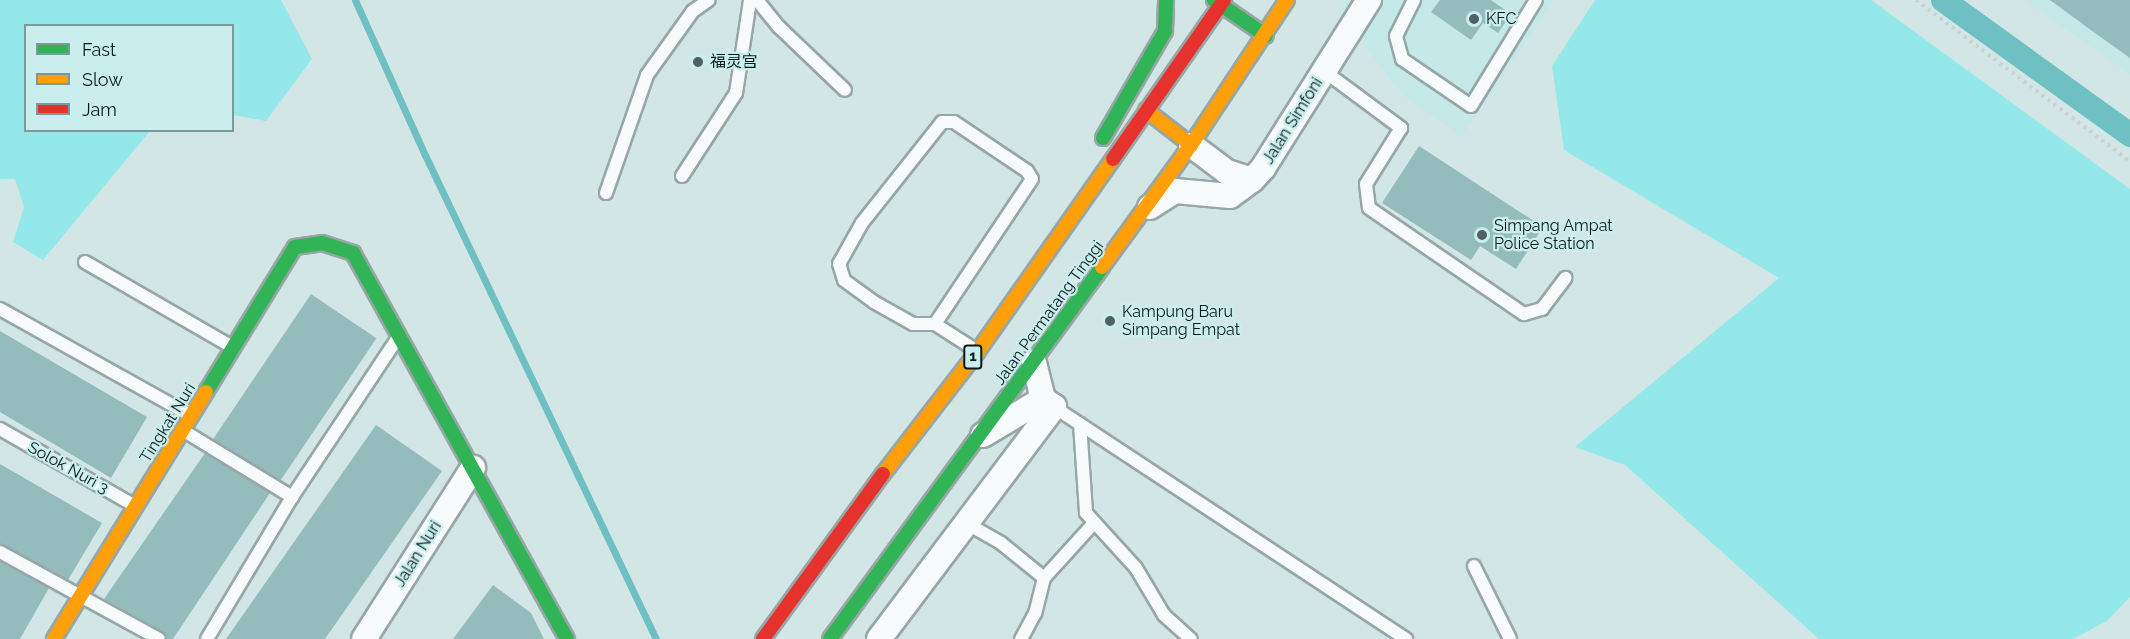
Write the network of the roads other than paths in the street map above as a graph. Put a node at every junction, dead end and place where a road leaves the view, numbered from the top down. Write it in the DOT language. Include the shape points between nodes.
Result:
graph roads {
  1 [pos="709,0"];
  2 [pos="750,0"];
  3 [pos="757,0"];
  4 [pos="1166,0"];
  5 [pos="1287,0"];
  6 [pos="1368,0"];
  7 [pos="1414,0"];
  8 [pos="1536,0"];
  9 [pos="1219,2"];
  10 [pos="1266,36"];
  11 [pos="1324,71"];
  12 [pos="845,90"];
  13 [pos="1146,110"];
  14 [pos="1191,145"];
  15 [pos="1097,147"];
  16 [pos="682,176"];
  17 [pos="1081,178"];
  18 [pos="1252,180"];
  19 [pos="606,193"];
  20 [pos="1143,211"];
  21 [pos="1052,242"];
  22 [pos="86,262"];
  23 [pos="1565,278"];
  24 [pos="0,309"];
  25 [pos="934,324"];
  26 [pos="399,336"];
  27 [pos="233,348"];
  28 [pos="978,351"];
  29 [pos="1034,362"];
  30 [pos="1048,403"];
  31 [pos="192,416"];
  32 [pos="1080,424"];
  33 [pos="0,429"];
  34 [pos="183,430"];
  35 [pos="980,437"];
  36 [pos="473,468"];
  37 [pos="292,497"];
  38 [pos="136,506"];
  39 [pos="966,523"];
  40 [pos="1093,524"];
  41 [pos="0,552"];
  42 [pos="1474,566"];
  43 [pos="1044,578"];
  44 [pos="81,596"];
  45 [pos="564,638"];
  46 [pos="54,639"];
  47 [pos="159,639"];
  48 [pos="207,639"];
  49 [pos="364,639"];
  50 [pos="763,639"];
  51 [pos="830,639"];
  52 [pos="879,639"];
  53 [pos="1021,639"];
  54 [pos="1191,639"];
  55 [pos="1406,639"];
  56 [pos="1510,639"];
  1 -- 19 [label="lane" via="693,11 647,75"];
  2 -- 16 [label="lane" via="736,93"];
  3 -- 12 [label="lane" via="778,27"];
  4 -- 15 [label="main road" via="1165,31"];
  5 -- 10 [label="main road, Jalan Permatang Tinggi"];
  6 -- 11 [label="street, Jalan Simfoni"];
  7 -- 8 [label="lane" via="1396,36 1402,59 1471,106"];
  9 -- 10 [label="main road"];
  9 -- 13 [label="main road, 1"];
  10 -- 14 [label="main road, Jalan Permatang Tinggi"];
  11 -- 18 [label="street, Jalan Simfoni"];
  11 -- 23 [label="lane" via="1401,128 1366,184 1369,208 1524,314 1542,309"];
  13 -- 14 [label="main road"];
  13 -- 21 [label="main road, 1"];
  14 -- 18 [label="street, Jalan Simfoni" via="1227,172"];
  14 -- 20 [label="main road, Jalan Permatang Tinggi"];
  17 -- 21 [label="main road"];
  18 -- 20 [label="street" via="1230,196 1175,191"];
  20 -- 29 [label="main road, Jalan Permatang Tinggi"];
  21 -- 28 [label="main road, 1"];
  22 -- 27 [label="lane"];
  24 -- 31 [label="lane"];
  25 -- 25 [label="lane" via="1032,179 1027,171 954,122 942,122 862,223 839,264 844,280 914,324"];
  25 -- 28 [label="lane"];
  26 -- 27 [label="main road, Tingkat Nuri" via="353,253 322,243 295,248"];
  26 -- 36 [label="main road"];
  26 -- 37 [label="lane"];
  27 -- 31 [label="main road, Tingkat Nuri"];
  28 -- 50 [label="main road, 1"];
  29 -- 30 [label="street"];
  29 -- 35 [label="main road, Jalan Permatang Tinggi"];
  30 -- 32 [label="lane"];
  30 -- 35 [label="street"];
  30 -- 39 [label="street"];
  31 -- 34 [label="main road, Tingkat Nuri"];
  32 -- 40 [label="lane" via="1086,513"];
  32 -- 55 [label="lane"];
  33 -- 38 [label="lane, Solok Nuri 3"];
  34 -- 37 [label="lane"];
  34 -- 38 [label="main road, Tingkat Nuri"];
  35 -- 51 [label="main road, Jalan Permatang Tinggi"];
  36 -- 45 [label="main road"];
  36 -- 49 [label="street, Jalan Nuri"];
  37 -- 48 [label="lane"];
  38 -- 44 [label="main road, Tingkat Nuri"];
  39 -- 43 [label="lane" via="1001,543"];
  39 -- 52 [label="street"];
  40 -- 43 [label="lane"];
  40 -- 54 [label="lane" via="1136,568 1164,615"];
  41 -- 44 [label="lane"];
  42 -- 56 [label="lane"];
  43 -- 53 [label="lane" via="1035,613"];
  44 -- 46 [label="main road, Tingkat Nuri"];
  44 -- 47 [label="lane"];
}
